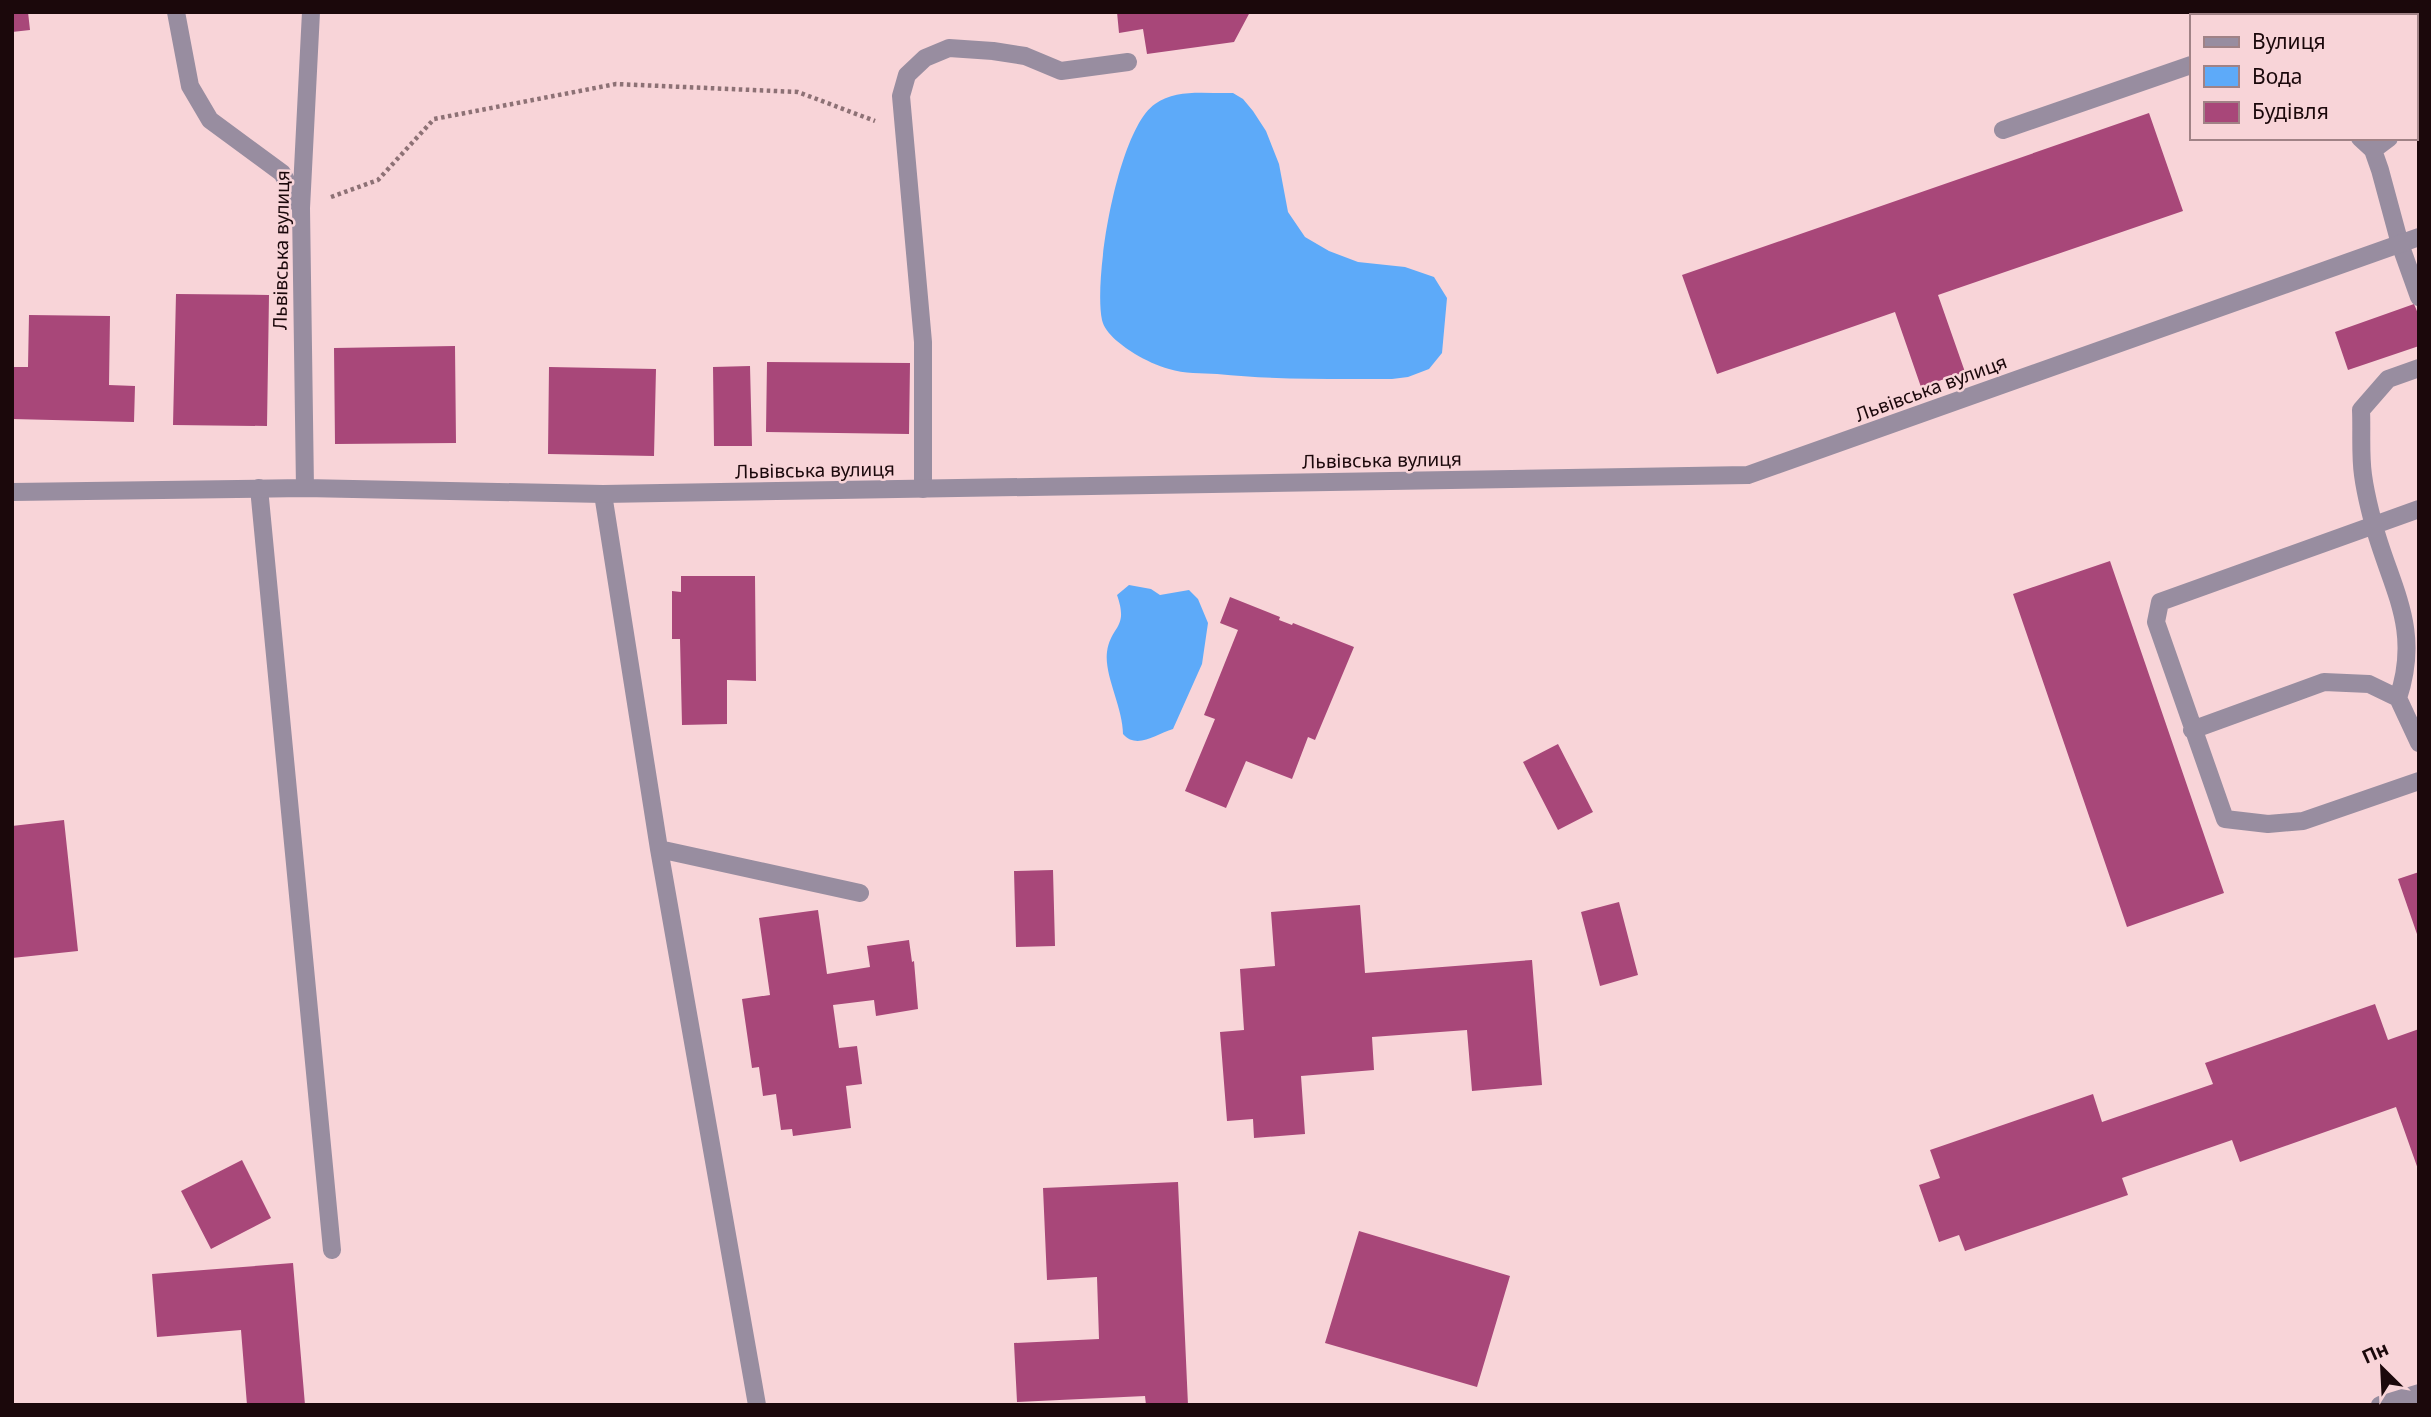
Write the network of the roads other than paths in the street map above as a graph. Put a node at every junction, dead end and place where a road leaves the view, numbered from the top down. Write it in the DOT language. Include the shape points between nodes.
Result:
graph roads {
  1 [pos="176,12"];
  2 [pos="311,12"];
  3 [pos="1128,62"];
  4 [pos="2190,65"];
  5 [pos="2003,130"];
  6 [pos="2366,144"];
  7 [pos="300,208"];
  8 [pos="2419,237"];
  9 [pos="2400,244"];
  10 [pos="2419,297"];
  11 [pos="2419,368"];
  12 [pos="259,488"];
  13 [pos="305,488"];
  14 [pos="923,489"];
  15 [pos="12,492"];
  16 [pos="603,494"];
  17 [pos="2419,509"];
  18 [pos="2374,525"];
  19 [pos="2398,698"];
  20 [pos="2192,730"];
  21 [pos="2419,743"];
  22 [pos="2419,781"];
  23 [pos="659,849"];
  24 [pos="860,893"];
  25 [pos="332,1250"];
  26 [pos="2419,1394"];
  27 [pos="757,1405"];
  28 [pos="2380,1405"];
  1 -- 7 [label="street" via="190,86 210,120 282,173"];
  2 -- 7 [label="street, Львівська вулиця"];
  3 -- 14 [label="street" via="1061,71 1025,57 949,48 925,58 906,75 901,96 923,342"];
  4 -- 5 [label="street"];
  6 -- 9 [label="street" via="2380,170"];
  7 -- 13 [label="street, Львівська вулиця"];
  8 -- 9 [label="street, Львівська вулиця"];
  9 -- 10 [label="street"];
  9 -- 14 [label="street, Львівська вулиця" via="1748,475"];
  11 -- 18 [label="street" via="2388,379 2361,410 2362,474"];
  12 -- 13 [label="street, Львівська вулиця"];
  12 -- 15 [label="street, Львівська вулиця"];
  12 -- 25 [label="street"];
  13 -- 16 [label="street, Львівська вулиця"];
  14 -- 16 [label="street, Львівська вулиця"];
  16 -- 23 [label="street"];
  17 -- 18 [label="street"];
  18 -- 19 [label="street" via="2408,641"];
  18 -- 20 [label="street" via="2160,602 2156,622"];
  19 -- 20 [label="street" via="2370,684 2324,682"];
  19 -- 21 [label="street"];
  20 -- 22 [label="street" via="2225,819 2268,824 2302,821"];
  23 -- 24 [label="street"];
  23 -- 27 [label="street"];
  26 -- 28 [label="street"];
}
